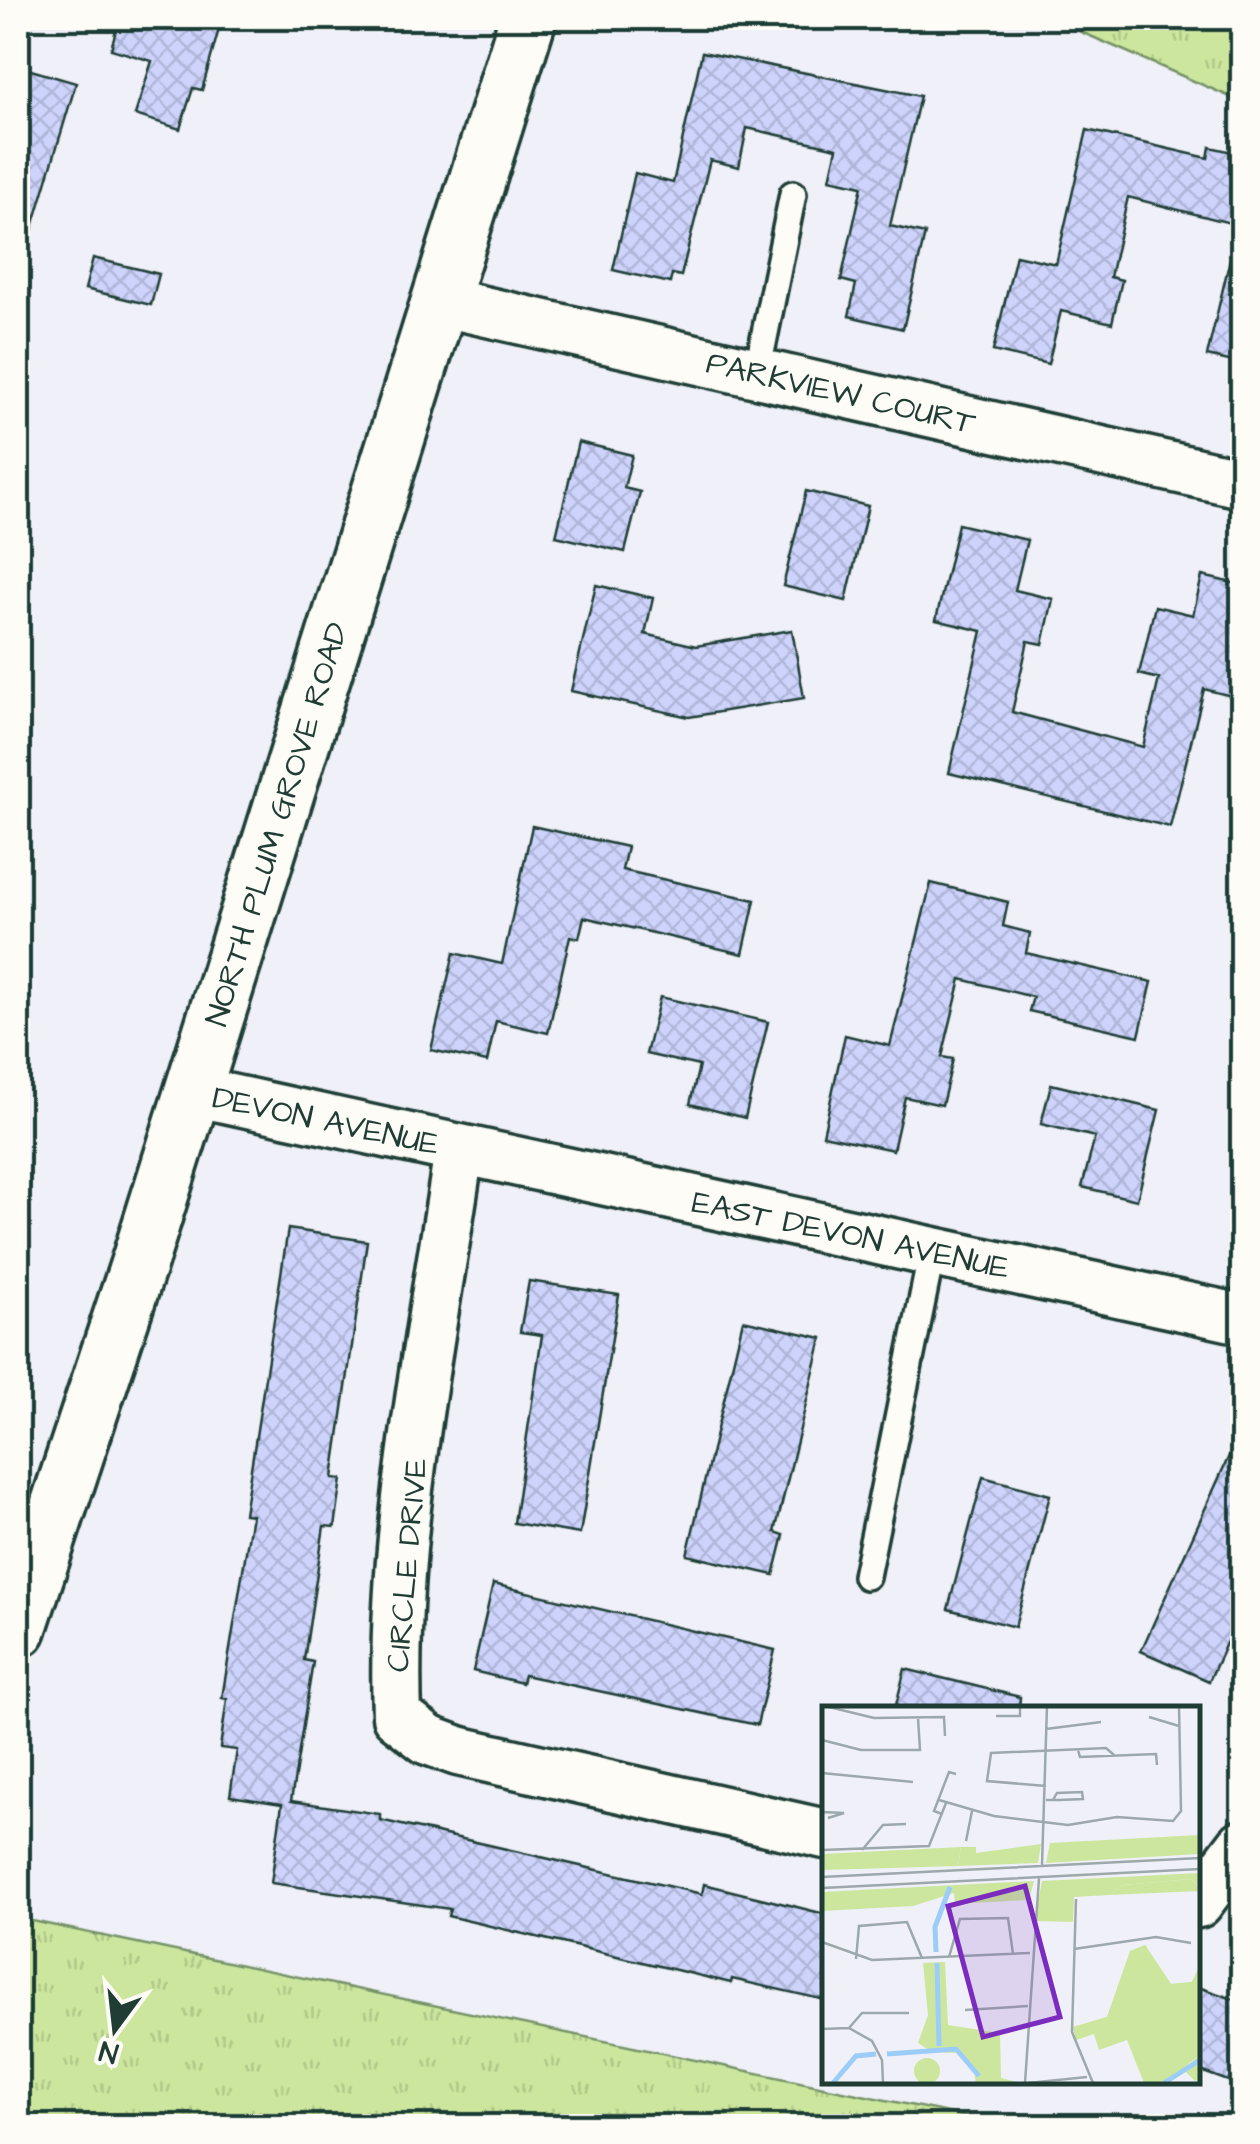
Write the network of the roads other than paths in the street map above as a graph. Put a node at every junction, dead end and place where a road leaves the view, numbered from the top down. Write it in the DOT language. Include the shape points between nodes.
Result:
graph roads {
  1 [pos="528,18"];
  2 [pos="793,194"];
  3 [pos="439,301"];
  4 [pos="757,373"];
  5 [pos="1242,484"];
  6 [pos="193,1091"];
  7 [pos="459,1150"];
  8 [pos="932,1252"];
  9 [pos="1242,1319"];
  10 [pos="866,1576"];
  11 [pos="18,1629"];
  12 [pos="822,1833"];
  13 [pos="1242,1845"];
  14 [pos="1200,1900"];
  1 -- 3 [label="street, NORTH PLUM GROVE ROAD"];
  2 -- 4 [label="lane"];
  3 -- 4 [label="street, PARKVIEW COURT"];
  3 -- 6 [label="street, NORTH PLUM GROVE ROAD"];
  4 -- 5 [label="street, PARKVIEW COURT"];
  6 -- 7 [label="street, DEVON AVENUE"];
  6 -- 11 [label="street, NORTH PLUM GROVE ROAD"];
  7 -- 8 [label="street, EAST DEVON AVENUE"];
  7 -- 12 [label="street, CIRCLE DRIVE" via="411,1488 394,1650 397,1716 458,1752"];
  8 -- 9 [label="street, EAST DEVON AVENUE"];
  8 -- 10 [label="lane"];
  13 -- 14 [label="street"];
}
